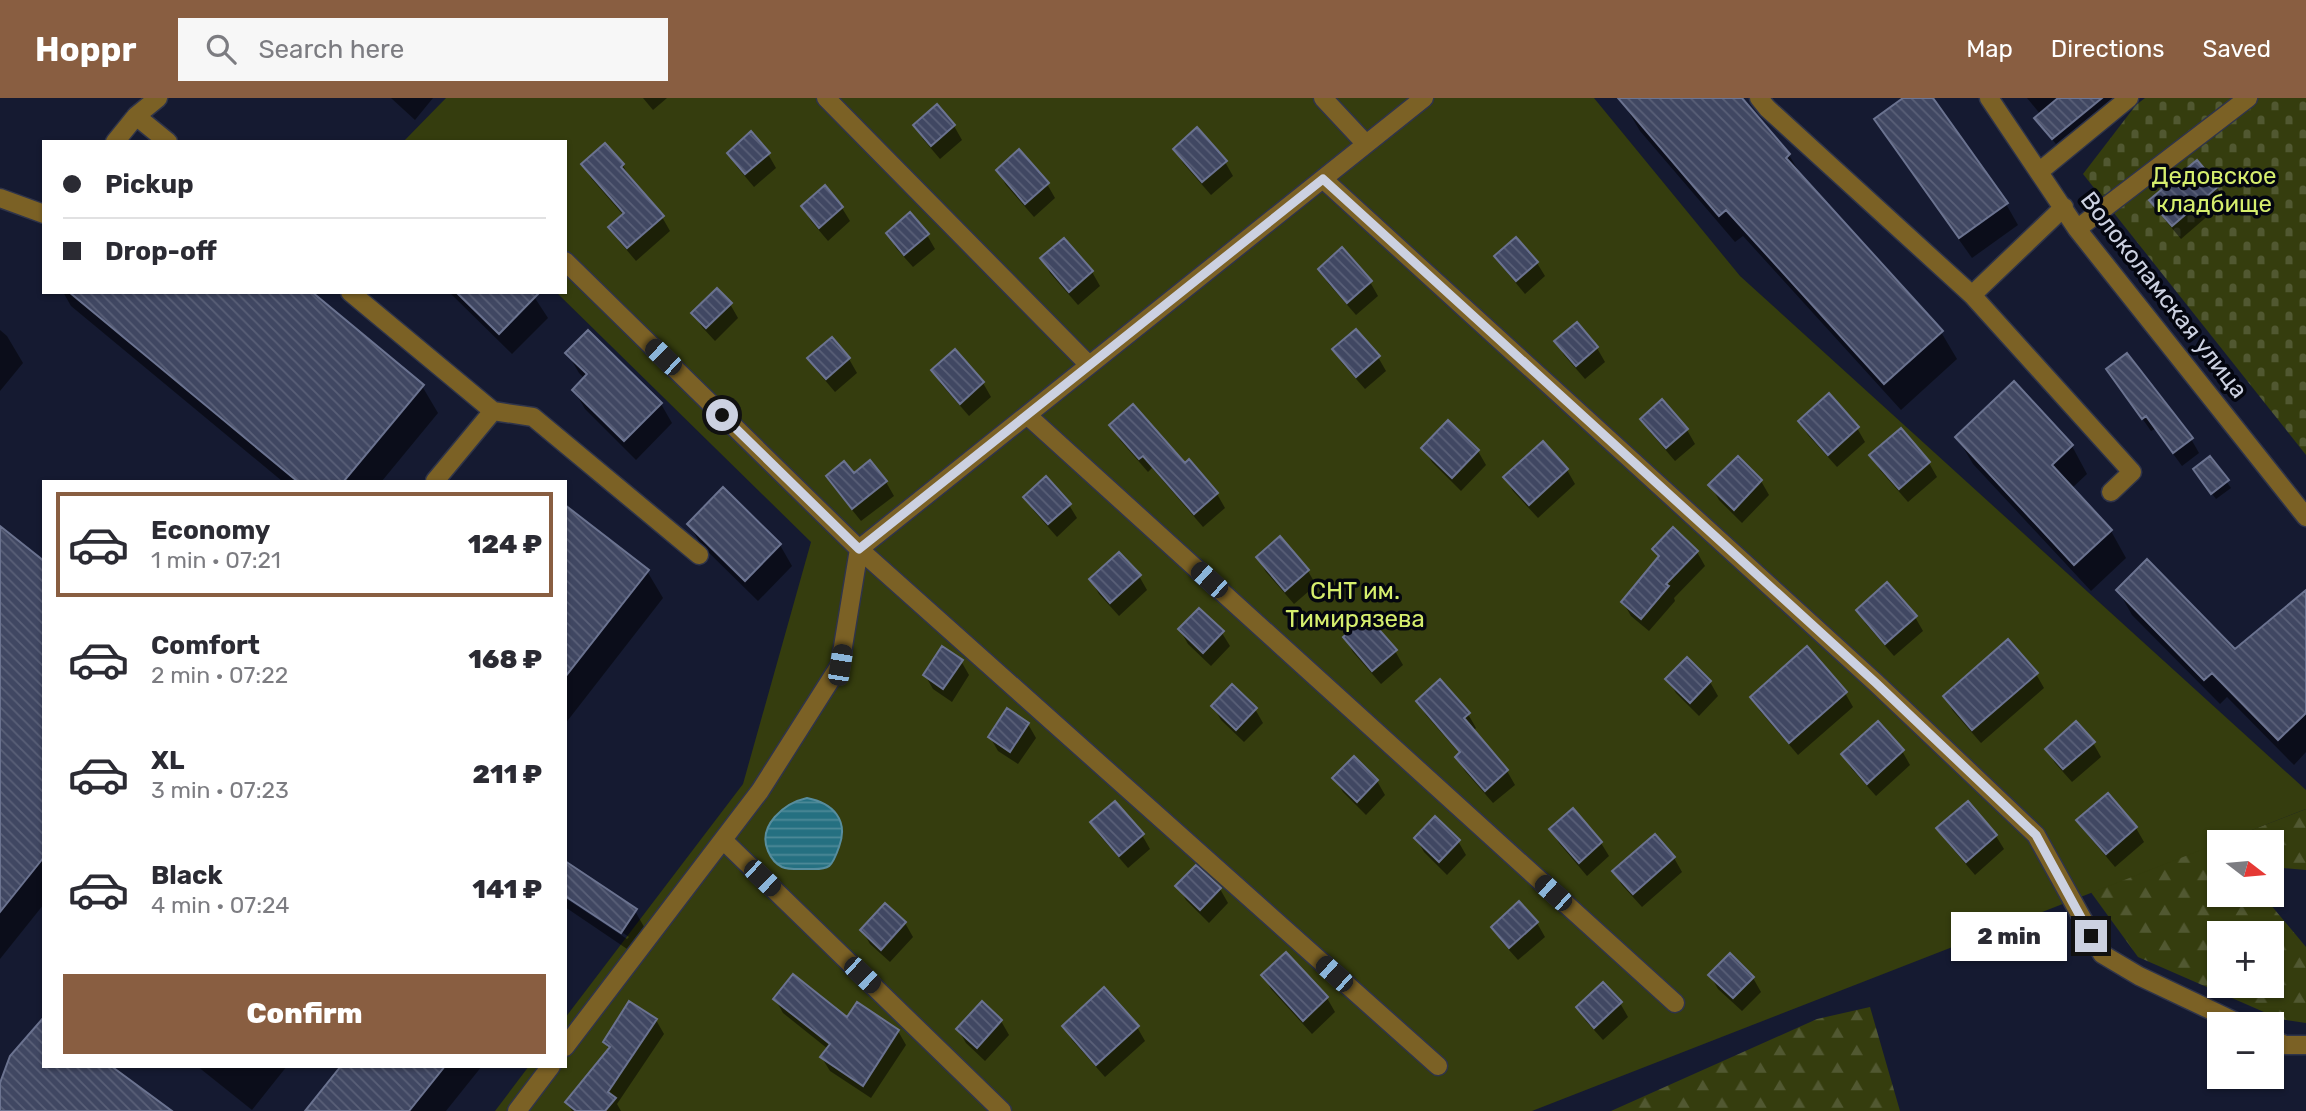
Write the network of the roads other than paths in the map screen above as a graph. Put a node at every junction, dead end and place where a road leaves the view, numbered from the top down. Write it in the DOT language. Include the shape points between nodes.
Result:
graph roads {
  1 [pos="158,98"];
  2 [pos="826,98"];
  3 [pos="1323,98"];
  4 [pos="1424,98"];
  5 [pos="1759,98"];
  6 [pos="1989,98"];
  7 [pos="2129,98"];
  8 [pos="2249,98"];
  9 [pos="136,116"];
  10 [pos="117,140"];
  11 [pos="166,140"];
  12 [pos="1366,144"];
  13 [pos="2040,171"];
  14 [pos="1323,179"];
  15 [pos="0,198"];
  16 [pos="2064,207"];
  17 [pos="42,213"];
  18 [pos="2077,229"];
  19 [pos="567,263"];
  20 [pos="352,294"];
  21 [pos="1972,295"];
  22 [pos="1088,365"];
  23 [pos="493,411"];
  24 [pos="1027,415"];
  25 [pos="436,480"];
  26 [pos="2111,492"];
  27 [pos="2306,517"];
  28 [pos="859,549"];
  29 [pos="699,555"];
  30 [pos="723,840"];
  31 [pos="1675,1003"];
  32 [pos="2215,1012"];
  33 [pos="567,1045"];
  34 [pos="2284,1045"];
  35 [pos="2306,1045"];
  36 [pos="1438,1066"];
  37 [pos="549,1068"];
  38 [pos="517,1111"];
  39 [pos="1002,1111"];
  1 -- 9 [label="street"];
  2 -- 22 [label="street"];
  3 -- 12 [label="street"];
  4 -- 12 [label="street"];
  5 -- 21 [label="street"];
  6 -- 13 [label="street, Волоколамская улица"];
  7 -- 13 [label="street"];
  8 -- 18 [label="street"];
  9 -- 10 [label="street"];
  9 -- 11 [label="street"];
  12 -- 14 [label="street"];
  13 -- 16 [label="street, Волоколамская улица"];
  14 -- 22 [label="street"];
  14 -- 32 [label="street" via="1876,683 2036,835 2102,954"];
  15 -- 17 [label="street"];
  16 -- 18 [label="street, Волоколамская улица"];
  16 -- 21 [label="street"];
  18 -- 27 [label="street, Волоколамская улица"];
  19 -- 28 [label="street"];
  20 -- 23 [label="street"];
  21 -- 26 [label="street" via="2132,472"];
  22 -- 24 [label="street"];
  23 -- 25 [label="street"];
  23 -- 29 [label="street" via="533,417"];
  24 -- 28 [label="street"];
  24 -- 31 [label="street"];
  28 -- 30 [label="street" via="840,665 760,791"];
  28 -- 36 [label="street"];
  30 -- 33 [label="street"];
  30 -- 39 [label="street"];
  34 -- 35 [label="street"];
  37 -- 38 [label="street"];
}
